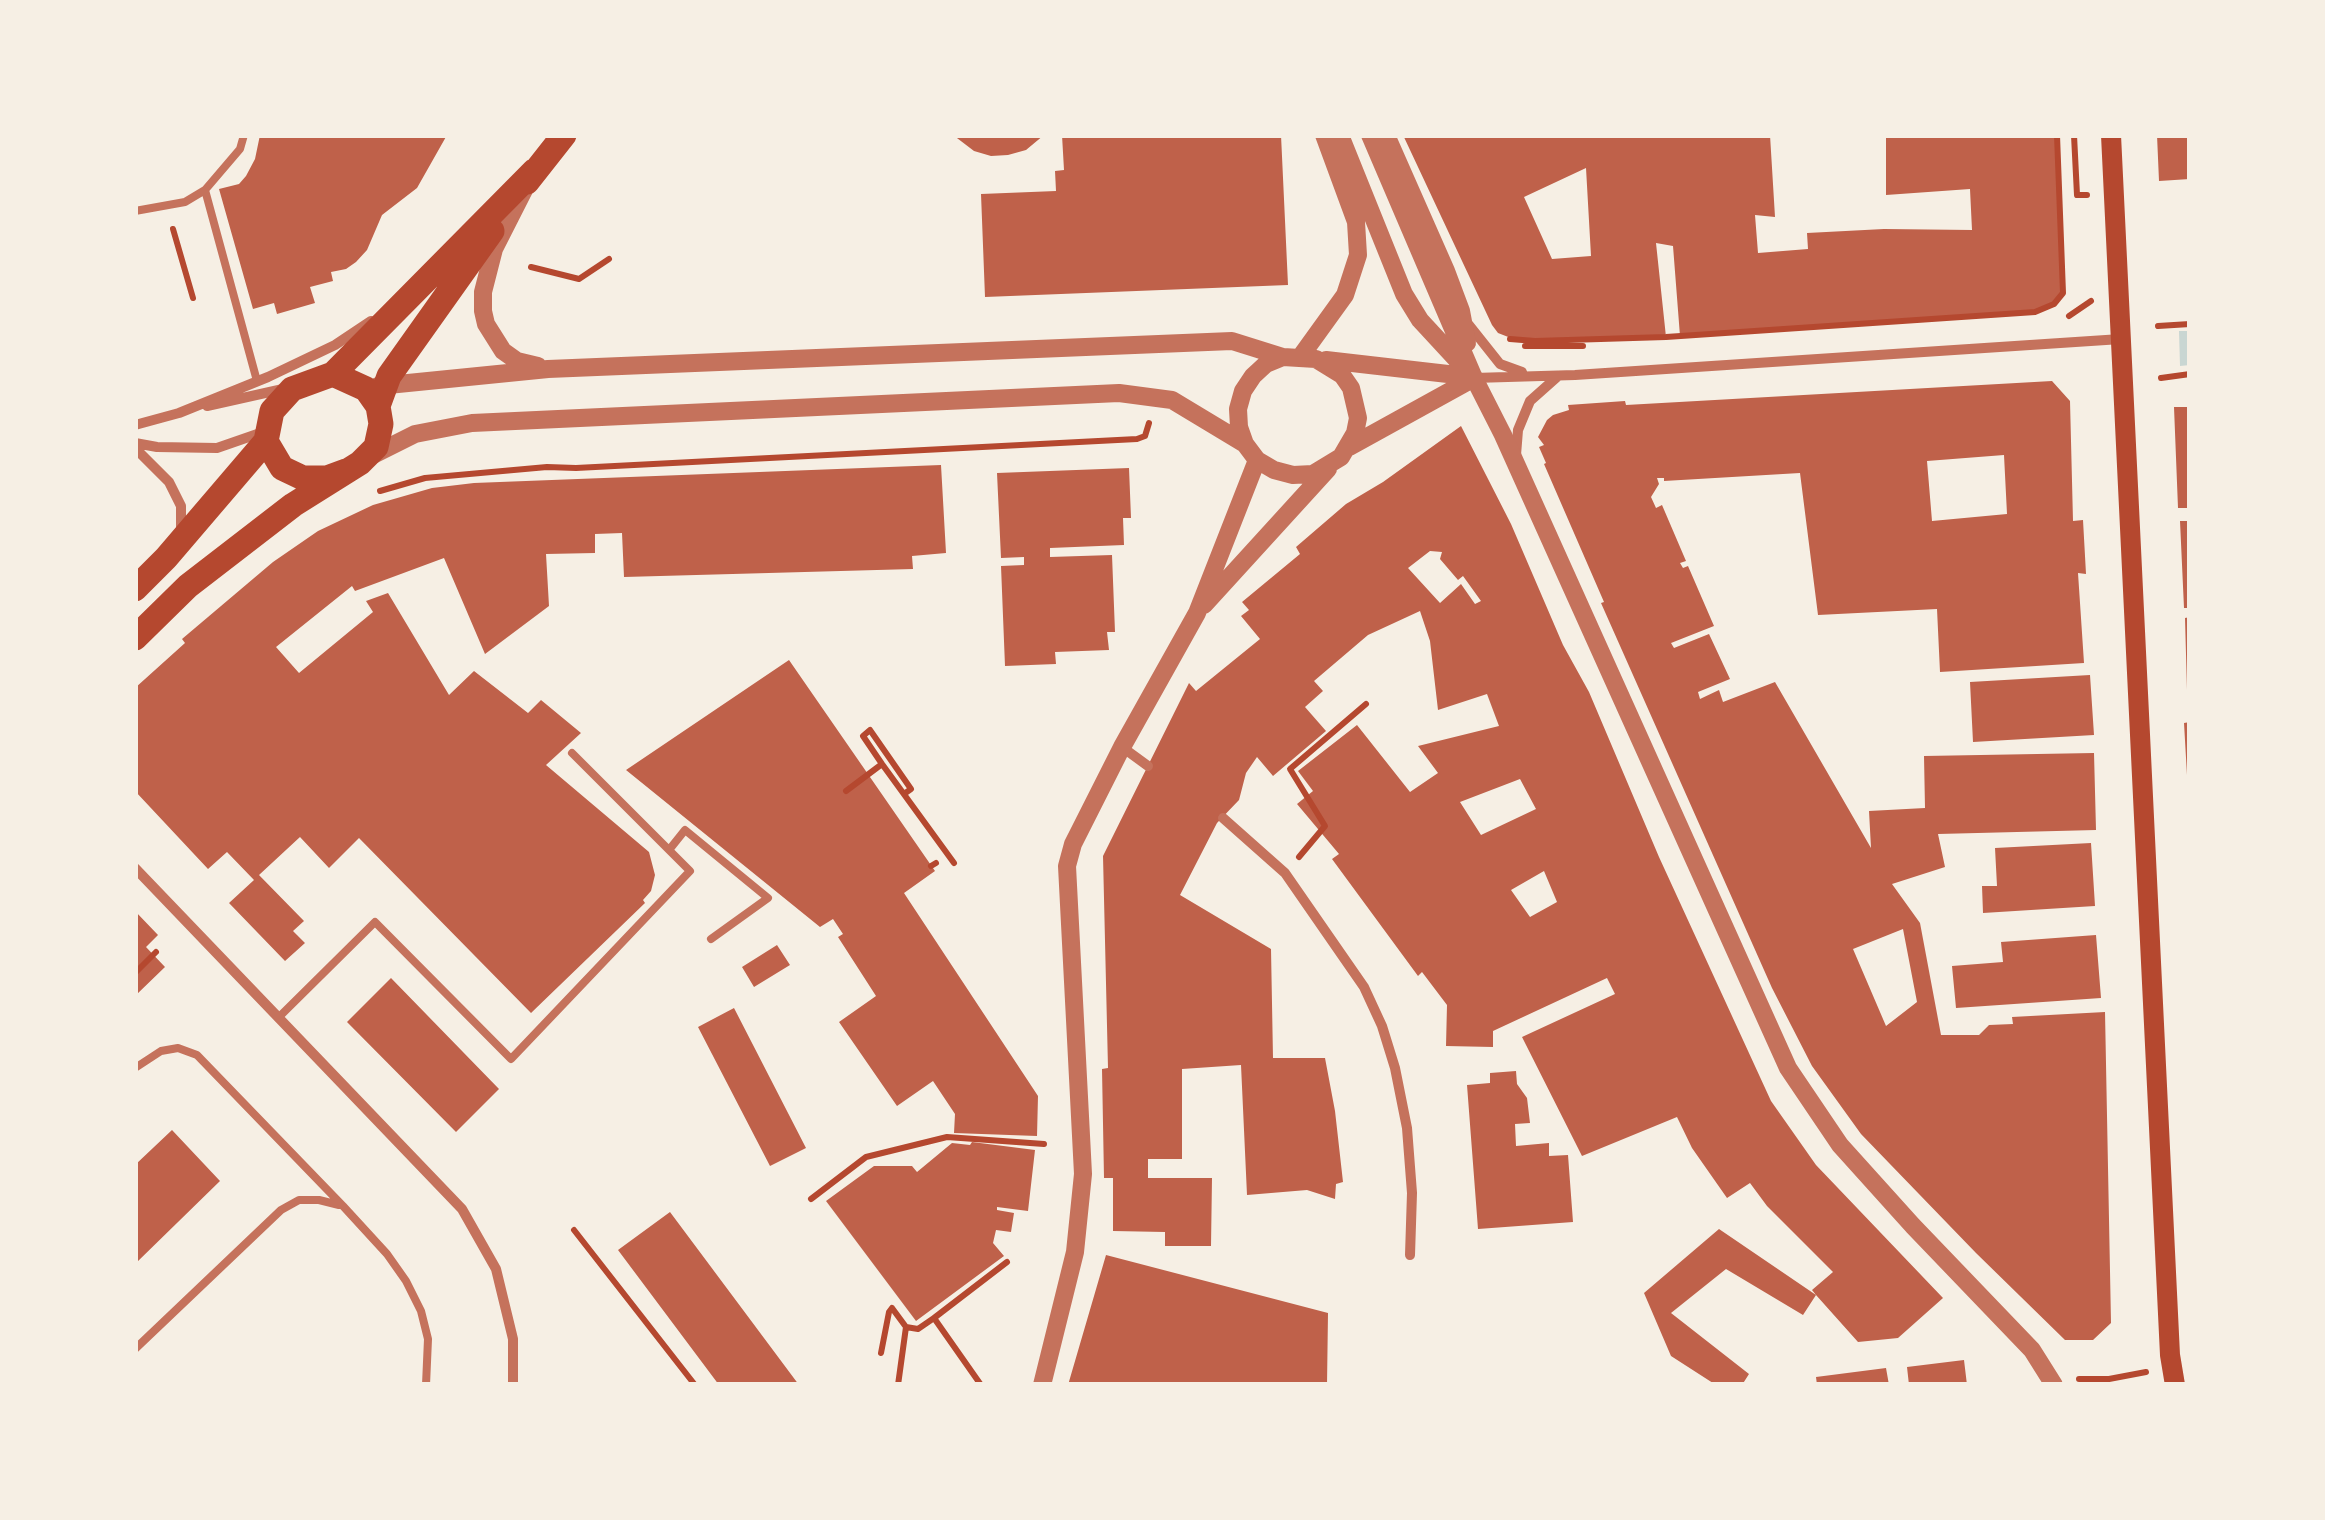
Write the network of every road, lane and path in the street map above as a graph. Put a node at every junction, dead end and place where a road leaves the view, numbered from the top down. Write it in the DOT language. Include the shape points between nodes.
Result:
graph roads {
  1 [pos="244,135"];
  2 [pos="564,135"];
  3 [pos="1324,135"];
  4 [pos="1340,135"];
  5 [pos="1370,135"];
  6 [pos="1386,135"];
  7 [pos="2056,135"];
  8 [pos="2074,135"];
  9 [pos="2111,135"];
  10 [pos="1383,166"];
  11 [pos="534,172"];
  12 [pos="205,190"];
  13 [pos="2092,195"];
  14 [pos="135,211"];
  15 [pos="173,229"];
  16 [pos="609,258"];
  17 [pos="531,267"];
  18 [pos="433,273"];
  19 [pos="2097,286"];
  20 [pos="192,298"];
  21 [pos="1461,311"];
  22 [pos="2064,317"];
  23 [pos="2039,319"];
  24 [pos="2190,324"];
  25 [pos="2158,326"];
  26 [pos="1498,333"];
  27 [pos="2120,339"];
  28 [pos="1504,342"];
  29 [pos="1300,357"];
  30 [pos="548,369"];
  31 [pos="2190,374"];
  32 [pos="1558,376"];
  33 [pos="341,378"];
  34 [pos="1474,378"];
  35 [pos="2161,378"];
  36 [pos="257,381"];
  37 [pos="298,385"];
  38 [pos="381,396"];
  39 [pos="180,413"];
  40 [pos="1150,420"];
  41 [pos="136,425"];
  42 [pos="266,436"];
  43 [pos="1245,444"];
  44 [pos="135,446"];
  45 [pos="1348,448"];
  46 [pos="1257,460"];
  47 [pos="1515,460"];
  48 [pos="1331,466"];
  49 [pos="353,467"];
  50 [pos="378,491"];
  51 [pos="177,543"];
  52 [pos="135,589"];
  53 [pos="1197,613"];
  54 [pos="135,638"];
  55 [pos="1366,704"];
  56 [pos="1122,747"];
  57 [pos="572,753"];
  58 [pos="882,764"];
  59 [pos="1148,766"];
  60 [pos="846,791"];
  61 [pos="904,794"];
  62 [pos="1223,818"];
  63 [pos="669,850"];
  64 [pos="954,864"];
  65 [pos="135,868"];
  66 [pos="1285,873"];
  67 [pos="711,939"];
  68 [pos="156,952"];
  69 [pos="135,973"];
  70 [pos="278,1018"];
  71 [pos="135,1068"];
  72 [pos="1044,1144"];
  73 [pos="811,1198"];
  74 [pos="343,1206"];
  75 [pos="574,1230"];
  76 [pos="1410,1255"];
  77 [pos="1007,1262"];
  78 [pos="934,1318"];
  79 [pos="906,1326"];
  80 [pos="135,1348"];
  81 [pos="882,1354"];
  82 [pos="2168,1374"];
  83 [pos="426,1385"];
  84 [pos="514,1385"];
  85 [pos="695,1385"];
  86 [pos="898,1385"];
  87 [pos="981,1385"];
  88 [pos="1042,1385"];
  89 [pos="2054,1385"];
  1 -- 12 [label="lane"];
  2 -- 11 [label="main road"];
  3 -- 29 [label="street" via="1356,222 1358,254 1346,295"];
  4 -- 34 [label="street" via="1404,294"];
  5 -- 10 [label="street"];
  6 -- 21 [label="street"];
  7 -- 26 [label="path" via="2062,293 2035,312 1666,337 1534,341"];
  8 -- 13 [label="path" via="2077,196"];
  9 -- 27 [label="main road"];
  10 -- 21 [label="street"];
  10 -- 34 [label="street"];
  11 -- 18 [label="main road"];
  11 -- 30 [label="street" via="494,248 483,310 503,351"];
  11 -- 38 [label="main road"];
  12 -- 14 [label="lane" via="185,202"];
  12 -- 36 [label="lane"];
  15 -- 20 [label="path"];
  16 -- 17 [label="path" via="579,279"];
  18 -- 33 [label="main road"];
  18 -- 36 [label="street" via="335,345"];
  19 -- 22 [label="path" via="2086,307"];
  21 -- 32 [label="street" via="1500,364"];
  21 -- 34 [label="street"];
  23 -- 28 [label="path" via="1611,346"];
  24 -- 25 [label="path"];
  27 -- 32 [label="street"];
  27 -- 82 [label="main road"];
  29 -- 30 [label="street" via="1232,341"];
  29 -- 34 [label="street"];
  29 -- 43 [label="street" via="1266,364 1252,376 1238,409"];
  29 -- 45 [label="street" via="1342,375 1351,388 1358,418"];
  30 -- 38 [label="street"];
  31 -- 35 [label="path"];
  32 -- 34 [label="street"];
  32 -- 47 [label="street" via="1530,401"];
  33 -- 37 [label="main road"];
  33 -- 38 [label="main road"];
  34 -- 45 [label="street"];
  34 -- 47 [label="street"];
  36 -- 39 [label="street"];
  37 -- 39 [label="street"];
  37 -- 42 [label="main road" via="272,411"];
  38 -- 49 [label="main road" via="376,447"];
  39 -- 41 [label="street"];
  40 -- 50 [label="path" via="1138,438 547,466 425,478"];
  42 -- 44 [label="street" via="217,448"];
  42 -- 49 [label="main road" via="291,475 314,479"];
  42 -- 51 [label="main road"];
  43 -- 46 [label="street"];
  43 -- 49 [label="street" via="1172,400 1119,394 472,424 415,434"];
  44 -- 51 [label="street" via="182,506"];
  45 -- 48 [label="street"];
  46 -- 48 [label="street" via="1294,476"];
  46 -- 53 [label="street"];
  47 -- 89 [label="street" via="1802,1093 1874,1184 2032,1350"];
  48 -- 53 [label="street"];
  49 -- 54 [label="main road" via="293,504"];
  51 -- 52 [label="main road"];
  53 -- 56 [label="street"];
  55 -- 66 [label="path" via="1290,768 1325,826"];
  56 -- 59 [label="street"];
  56 -- 88 [label="street" via="1067,866 1084,1174 1075,1252"];
  57 -- 63 [label="lane"];
  58 -- 60 [label="path"];
  58 -- 61 [label="path"];
  58 -- 61 [label="path" via="863,736 870,730 912,789"];
  61 -- 64 [label="path"];
  62 -- 66 [label="street"];
  63 -- 67 [label="lane" via="686,830 768,898"];
  63 -- 70 [label="lane" via="690,871 511,1058 376,922"];
  65 -- 70 [label="street"];
  66 -- 76 [label="street" via="1364,988 1382,1026 1407,1128"];
  68 -- 69 [label="path"];
  70 -- 84 [label="street" via="462,1209 496,1269 514,1339"];
  71 -- 74 [label="lane" via="162,1051 197,1054"];
  72 -- 73 [label="path" via="947,1137 866,1157"];
  74 -- 80 [label="lane" via="299,1200 281,1210"];
  74 -- 83 [label="lane" via="396,1268 420,1311 428,1339"];
  75 -- 85 [label="path"];
  77 -- 78 [label="path"];
  78 -- 79 [label="path" via="918,1329"];
  78 -- 87 [label="path"];
  79 -- 81 [label="path" via="892,1308"];
  79 -- 86 [label="path"];
  82 -- 89 [label="path"];
}
